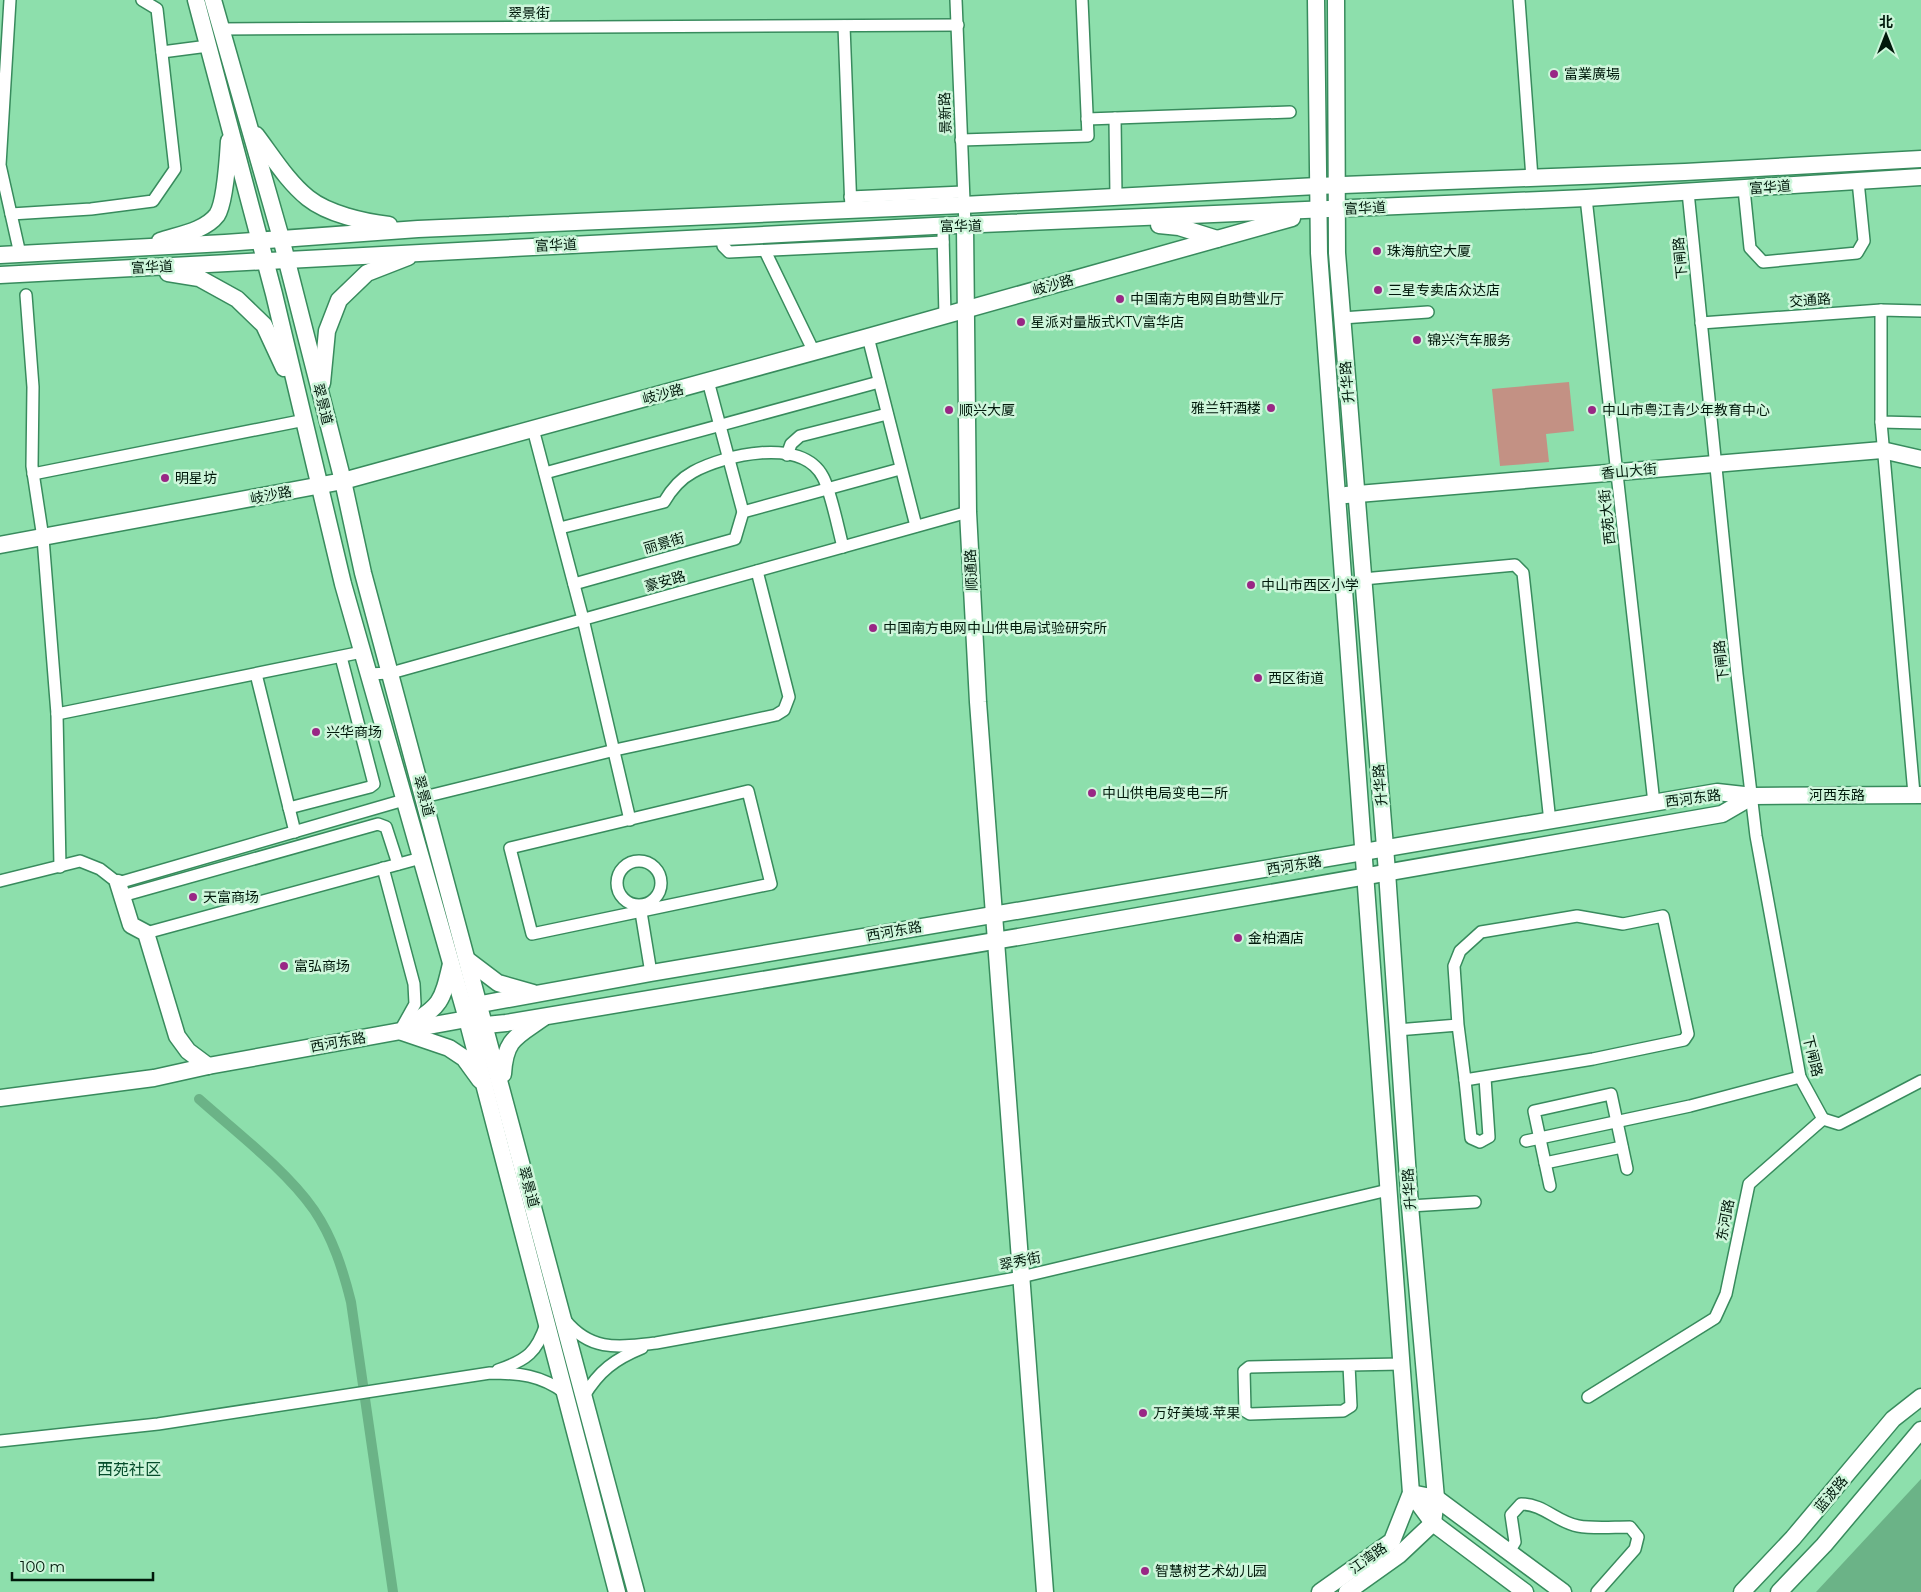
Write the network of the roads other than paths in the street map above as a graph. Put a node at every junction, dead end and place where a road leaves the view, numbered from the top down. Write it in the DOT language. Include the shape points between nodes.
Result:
graph roads {
  1 [pos="10,0"];
  2 [pos="142,0"];
  3 [pos="196,0"];
  4 [pos="214,0"];
  5 [pos="956,0"];
  6 [pos="1082,0"];
  7 [pos="1316,0"];
  8 [pos="1336,0"];
  9 [pos="1520,0"];
  10 [pos="844,26"];
  11 [pos="958,26"];
  12 [pos="221,29"];
  13 [pos="208,46"];
  14 [pos="162,52"];
  15 [pos="1290,112"];
  16 [pos="1115,118"];
  17 [pos="1087,119"];
  18 [pos="250,126"];
  19 [pos="230,129"];
  20 [pos="961,140"];
  21 [pos="1921,159"];
  22 [pos="1921,177"];
  23 [pos="1532,178"];
  24 [pos="1858,181"];
  25 [pos="1318,186"];
  26 [pos="1336,186"];
  27 [pos="1744,189"];
  28 [pos="1688,192"];
  29 [pos="1181,194"];
  30 [pos="1116,197"];
  31 [pos="963,198"];
  32 [pos="1586,198"];
  33 [pos="850,204"];
  34 [pos="1336,209"];
  35 [pos="1318,210"];
  36 [pos="11,214"];
  37 [pos="1182,216"];
  38 [pos="1112,220"];
  39 [pos="965,226"];
  40 [pos="418,228"];
  41 [pos="943,234"];
  42 [pos="722,237"];
  43 [pos="281,238"];
  44 [pos="1217,239"];
  45 [pos="258,240"];
  46 [pos="136,248"];
  47 [pos="423,251"];
  48 [pos="765,251"];
  49 [pos="20,254"];
  50 [pos="0,255"];
  51 [pos="264,260"];
  52 [pos="286,260"];
  53 [pos="138,268"];
  54 [pos="0,275"];
  55 [pos="26,295"];
  56 [pos="966,310"];
  57 [pos="1881,310"];
  58 [pos="1921,311"];
  59 [pos="1428,312"];
  60 [pos="945,316"];
  61 [pos="1342,318"];
  62 [pos="1701,323"];
  63 [pos="868,338"];
  64 [pos="814,352"];
  65 [pos="708,381"];
  66 [pos="879,382"];
  67 [pos="321,395"];
  68 [pos="299,399"];
  69 [pos="887,414"];
  70 [pos="305,420"];
  71 [pos="1881,422"];
  72 [pos="1921,423"];
  73 [pos="720,425"];
  74 [pos="533,429"];
  75 [pos="1882,450"];
  76 [pos="787,455"];
  77 [pos="728,457"];
  78 [pos="1921,459"];
  79 [pos="1716,464"];
  80 [pos="900,469"];
  81 [pos="1617,472"];
  82 [pos="544,473"];
  83 [pos="33,474"];
  84 [pos="343,481"];
  85 [pos="320,485"];
  86 [pos="827,489"];
  87 [pos="1356,494"];
  88 [pos="1336,496"];
  89 [pos="743,512"];
  90 [pos="968,512"];
  91 [pos="916,526"];
  92 [pos="560,528"];
  93 [pos="43,538"];
  94 [pos="0,545"];
  95 [pos="843,547"];
  96 [pos="757,571"];
  97 [pos="1363,579"];
  98 [pos="1342,580"];
  99 [pos="574,584"];
  100 [pos="583,620"];
  101 [pos="362,652"];
  102 [pos="341,656"];
  103 [pos="391,673"];
  104 [pos="256,674"];
  105 [pos="368,674"];
  106 [pos="57,714"];
  107 [pos="615,750"];
  108 [pos="1918,794"];
  109 [pos="424,796"];
  110 [pos="1753,796"];
  111 [pos="404,800"];
  112 [pos="1654,803"];
  113 [pos="290,808"];
  114 [pos="630,820"];
  115 [pos="1550,822"];
  116 [pos="295,832"];
  117 [pos="1385,850"];
  118 [pos="1362,854"];
  119 [pos="421,858"];
  120 [pos="398,864"];
  121 [pos="60,867"];
  122 [pos="383,868"];
  123 [pos="1387,872"];
  124 [pos="1364,876"];
  125 [pos="0,882"];
  126 [pos="120,889"];
  127 [pos="641,908"];
  128 [pos="994,913"];
  129 [pos="146,933"];
  130 [pos="996,940"];
  131 [pos="469,961"];
  132 [pos="451,963"];
  133 [pos="651,973"];
  134 [pos="538,994"];
  135 [pos="480,1004"];
  136 [pos="546,1016"];
  137 [pos="468,1019"];
  138 [pos="486,1025"];
  139 [pos="1458,1025"];
  140 [pos="1397,1030"];
  141 [pos="399,1031"];
  142 [pos="208,1066"];
  143 [pos="1800,1077"];
  144 [pos="1485,1078"];
  145 [pos="1465,1080"];
  146 [pos="1921,1081"];
  147 [pos="502,1086"];
  148 [pos="486,1087"];
  149 [pos="0,1098"];
  150 [pos="1823,1119"];
  151 [pos="1617,1122"];
  152 [pos="1540,1138"];
  153 [pos="1526,1141"];
  154 [pos="1622,1146"];
  155 [pos="1545,1163"];
  156 [pos="1627,1169"];
  157 [pos="1550,1186"];
  158 [pos="1388,1190"];
  159 [pos="1475,1202"];
  160 [pos="1410,1206"];
  161 [pos="1021,1277"];
  162 [pos="564,1319"];
  163 [pos="547,1322"];
  164 [pos="656,1343"];
  165 [pos="1401,1364"];
  166 [pos="1350,1365"];
  167 [pos="490,1373"];
  168 [pos="565,1393"];
  169 [pos="584,1396"];
  170 [pos="1588,1397"];
  171 [pos="1921,1397"];
  172 [pos="1921,1430"];
  173 [pos="0,1441"];
  174 [pos="1411,1493"];
  175 [pos="1436,1498"];
  176 [pos="1433,1523"];
  177 [pos="1396,1548"];
  178 [pos="1508,1552"];
  179 [pos="1497,1571"];
  180 [pos="617,1592"];
  181 [pos="636,1592"];
  182 [pos="1045,1592"];
  183 [pos="1320,1592"];
  184 [pos="1347,1592"];
  185 [pos="1525,1592"];
  186 [pos="1563,1592"];
  187 [pos="1598,1592"];
  188 [pos="1742,1592"];
  189 [pos="1779,1592"];
  1 -- 36 [label="street" via="0,165"];
  2 -- 14 [label="street" via="157,9"];
  3 -- 13 [label="main road, 翠景道"];
  4 -- 12 [label="main road, 翠景道"];
  5 -- 11 [label="street, 景新路"];
  6 -- 17 [label="street"];
  7 -- 25 [label="main road, 升华路"];
  8 -- 26 [label="main road, 升华路"];
  9 -- 23 [label="street"];
  10 -- 11 [label="street, 翠景街"];
  10 -- 12 [label="street, 翠景街"];
  10 -- 33 [label="street"];
  11 -- 20 [label="street, 景新路"];
  12 -- 18 [label="main road, 翠景道"];
  13 -- 14 [label="street"];
  13 -- 19 [label="main road, 翠景道"];
  14 -- 36 [label="street" via="175,169 153,201"];
  15 -- 16 [label="street"];
  16 -- 17 [label="street"];
  16 -- 30 [label="street"];
  17 -- 20 [label="street" via="1088,136"];
  18 -- 40 [label="main road" via="286,176 309,199 347,217"];
  18 -- 43 [label="main road, 翠景道"];
  19 -- 45 [label="main road, 翠景道"];
  19 -- 46 [label="main road" via="225,180 217,215 198,229"];
  20 -- 31 [label="street, 景新路"];
  21 -- 23 [label="main road, 富华道"];
  22 -- 24 [label="main road, 富华道"];
  23 -- 26 [label="main road, 富华道"];
  24 -- 27 [label="main road, 富华道"];
  24 -- 27 [label="street" via="1864,241 1857,253 1763,262 1750,248"];
  25 -- 26 [label="main road, 富华道"];
  25 -- 29 [label="main road, 富华道"];
  25 -- 35 [label="main road, 升华路"];
  26 -- 34 [label="main road, 升华路"];
  27 -- 28 [label="main road, 富华道"];
  28 -- 32 [label="main road, 富华道"];
  28 -- 62 [label="street, 下闸路"];
  29 -- 30 [label="main road, 富华道"];
  29 -- 37 [label="main road"];
  30 -- 31 [label="main road, 富华道"];
  31 -- 33 [label="main road, 富华道"];
  31 -- 39 [label="street, 景新路"];
  32 -- 34 [label="main road, 富华道"];
  32 -- 81 [label="street, 西苑大街"];
  33 -- 40 [label="main road, 富华道"];
  34 -- 35 [label="main road, 富华道"];
  34 -- 61 [label="main road, 升华路"];
  35 -- 37 [label="main road, 富华道"];
  35 -- 44 [label="main road, 岐沙路"];
  35 -- 88 [label="main road, 升华路"];
  36 -- 49 [label="street"];
  37 -- 38 [label="main road, 富华道"];
  38 -- 39 [label="main road, 富华道"];
  38 -- 44 [label="main road" via="1179,227"];
  39 -- 41 [label="main road, 富华道"];
  39 -- 56 [label="main road, 顺通路"];
  40 -- 43 [label="main road, 富华道"];
  41 -- 42 [label="main road, 富华道"];
  41 -- 48 [label="street"];
  41 -- 60 [label="street"];
  42 -- 47 [label="main road, 富华道"];
  42 -- 48 [label="street" via="728,252"];
  43 -- 45 [label="main road, 富华道"];
  43 -- 52 [label="main road, 翠景道"];
  44 -- 56 [label="main road, 岐沙路"];
  45 -- 46 [label="main road, 富华道"];
  45 -- 51 [label="main road, 翠景道"];
  46 -- 49 [label="main road, 富华道"];
  47 -- 52 [label="main road, 富华道"];
  47 -- 67 [label="main road" via="367,273 339,300 327,331"];
  48 -- 64 [label="street"];
  49 -- 50 [label="main road, 富华道"];
  51 -- 52 [label="main road, 富华道"];
  51 -- 53 [label="main road, 富华道"];
  51 -- 68 [label="main road, 翠景道"];
  52 -- 67 [label="main road, 翠景道"];
  53 -- 54 [label="main road, 富华道"];
  53 -- 68 [label="main road" via="199,278 237,299 264,324"];
  55 -- 83 [label="street" via="33,387"];
  56 -- 60 [label="main road, 岐沙路"];
  56 -- 90 [label="main road, 顺通路"];
  57 -- 58 [label="street, 交通路"];
  57 -- 62 [label="street, 交通路"];
  57 -- 71 [label="street"];
  59 -- 61 [label="street"];
  60 -- 63 [label="main road, 岐沙路"];
  61 -- 87 [label="main road, 升华路"];
  62 -- 79 [label="street, 下闸路"];
  63 -- 64 [label="main road, 岐沙路"];
  63 -- 66 [label="street"];
  64 -- 65 [label="main road, 岐沙路"];
  65 -- 73 [label="street"];
  65 -- 74 [label="main road, 岐沙路"];
  66 -- 69 [label="street"];
  66 -- 73 [label="street"];
  67 -- 84 [label="main road, 翠景道"];
  68 -- 70 [label="main road, 翠景道"];
  69 -- 76 [label="street" via="800,436 791,444"];
  69 -- 80 [label="street"];
  70 -- 83 [label="street"];
  70 -- 85 [label="main road, 翠景道"];
  71 -- 72 [label="street"];
  71 -- 75 [label="street"];
  73 -- 77 [label="street"];
  73 -- 82 [label="street"];
  74 -- 82 [label="street"];
  74 -- 84 [label="main road, 岐沙路"];
  75 -- 78 [label="main road, 香山大街"];
  75 -- 79 [label="main road, 香山大街"];
  75 -- 108 [label="street"];
  76 -- 77 [label="street" via="765,452"];
  76 -- 86 [label="street" via="806,460 823,476"];
  77 -- 89 [label="street"];
  77 -- 92 [label="street" via="691,473 673,487 664,502"];
  79 -- 81 [label="main road, 香山大街"];
  79 -- 110 [label="street, 下闸路"];
  80 -- 86 [label="street"];
  80 -- 91 [label="street"];
  81 -- 87 [label="main road, 香山大街"];
  81 -- 112 [label="street, 西苑大街"];
  82 -- 92 [label="street"];
  83 -- 93 [label="street"];
  84 -- 85 [label="main road, 岐沙路"];
  84 -- 103 [label="main road, 翠景道"];
  85 -- 93 [label="main road, 岐沙路"];
  85 -- 101 [label="main road, 翠景道"];
  86 -- 89 [label="street"];
  86 -- 95 [label="street"];
  87 -- 88 [label="main road, 香山大街"];
  87 -- 97 [label="main road, 升华路"];
  88 -- 98 [label="main road, 升华路"];
  89 -- 99 [label="street, 丽景街" via="735,539"];
  90 -- 91 [label="street, 豪安路"];
  90 -- 128 [label="main road, 顺通路"];
  91 -- 95 [label="street, 豪安路"];
  92 -- 99 [label="street"];
  93 -- 94 [label="main road, 岐沙路"];
  93 -- 106 [label="street"];
  95 -- 96 [label="street, 豪安路"];
  96 -- 100 [label="street, 豪安路"];
  96 -- 107 [label="street" via="789,697 784,710 776,715"];
  97 -- 98 [label="main road"];
  97 -- 115 [label="street" via="1515,565 1522,573"];
  97 -- 117 [label="main road, 升华路"];
  98 -- 118 [label="main road, 升华路"];
  99 -- 100 [label="street"];
  100 -- 103 [label="street, 豪安路"];
  100 -- 107 [label="street"];
  101 -- 102 [label="street"];
  101 -- 105 [label="main road, 翠景道"];
  102 -- 104 [label="street"];
  102 -- 113 [label="street" via="374,784"];
  103 -- 105 [label="street, 豪安路"];
  103 -- 109 [label="main road, 翠景道"];
  104 -- 106 [label="street"];
  104 -- 113 [label="street"];
  105 -- 111 [label="main road, 翠景道"];
  106 -- 121 [label="street"];
  107 -- 109 [label="street"];
  107 -- 114 [label="street"];
  108 -- 110 [label="main road, 河西东路"];
  109 -- 131 [label="main road, 翠景道"];
  110 -- 112 [label="main road, 西河东路" via="1717,792"];
  110 -- 123 [label="main road, 西河东路" via="1722,814"];
  110 -- 143 [label="street, 下闸路" via="1756,836"];
  111 -- 116 [label="street"];
  111 -- 119 [label="main road, 翠景道"];
  112 -- 115 [label="main road, 西河东路"];
  113 -- 116 [label="street"];
  114 -- 127 [label="street" via="510,848 532,934"];
  114 -- 127 [label="street" via="748,792 771,884"];
  115 -- 117 [label="main road, 西河东路"];
  116 -- 126 [label="street"];
  117 -- 118 [label="main road, 西河东路"];
  117 -- 123 [label="main road, 升华路"];
  118 -- 124 [label="main road, 升华路"];
  118 -- 128 [label="main road, 西河东路"];
  119 -- 120 [label="street"];
  119 -- 132 [label="main road, 翠景道"];
  120 -- 122 [label="street"];
  120 -- 126 [label="street" via="386,827 378,824"];
  121 -- 125 [label="street"];
  121 -- 126 [label="street" via="80,860 100,868"];
  122 -- 129 [label="street"];
  122 -- 141 [label="street" via="414,984 415,1004"];
  123 -- 124 [label="main road, 西河东路"];
  123 -- 140 [label="main road, 升华路"];
  124 -- 130 [label="main road, 西河东路"];
  124 -- 158 [label="main road, 升华路"];
  126 -- 129 [label="main road" via="131,925"];
  127 -- 127 [label="street" via="626,902 617,890 622,868 636,861 651,864 662,882 659,896"];
  127 -- 133 [label="street"];
  128 -- 130 [label="main road, 顺通路"];
  128 -- 133 [label="main road, 西河东路"];
  129 -- 142 [label="main road" via="177,1036 188,1051"];
  130 -- 136 [label="main road, 西河东路"];
  130 -- 161 [label="main road, 顺通路"];
  131 -- 134 [label="main road" via="498,983"];
  131 -- 135 [label="main road, 翠景道"];
  132 -- 137 [label="main road, 翠景道"];
  132 -- 141 [label="main road" via="444,996 432,1012"];
  133 -- 134 [label="main road, 西河东路"];
  134 -- 135 [label="main road, 西河东路"];
  135 -- 137 [label="main road"];
  135 -- 138 [label="main road, 翠景道"];
  136 -- 138 [label="main road, 西河东路"];
  136 -- 147 [label="main road" via="515,1038 504,1054"];
  137 -- 138 [label="main road, 西河东路"];
  137 -- 141 [label="main road, 西河东路"];
  137 -- 148 [label="main road, 翠景道"];
  138 -- 147 [label="main road, 翠景道"];
  139 -- 140 [label="street"];
  139 -- 144 [label="street" via="1454,966 1460,952 1481,932 1577,916 1623,924 1663,916 1688,1034 1684,1040"];
  139 -- 145 [label="street"];
  140 -- 160 [label="main road, 升华路"];
  141 -- 142 [label="main road, 西河东路"];
  141 -- 148 [label="main road" via="449,1048 464,1058"];
  142 -- 149 [label="main road, 西河东路" via="154,1078"];
  143 -- 150 [label="street, 下闸路"];
  143 -- 151 [label="street"];
  144 -- 145 [label="street"];
  144 -- 145 [label="street" via="1489,1137 1480,1142 1472,1138"];
  146 -- 150 [label="street" via="1839,1124"];
  147 -- 162 [label="main road, 翠景道"];
  148 -- 163 [label="main road, 翠景道"];
  150 -- 170 [label="street, 东河路" via="1748,1184 1726,1294 1715,1318"];
  151 -- 152 [label="street"];
  151 -- 152 [label="street" via="1611,1094 1534,1111"];
  151 -- 154 [label="street"];
  152 -- 153 [label="street"];
  152 -- 155 [label="street"];
  154 -- 155 [label="street"];
  154 -- 156 [label="street"];
  155 -- 157 [label="street"];
  158 -- 161 [label="street, 翠秀街"];
  158 -- 165 [label="main road, 升华路"];
  159 -- 160 [label="street"];
  160 -- 175 [label="main road, 升华路"];
  161 -- 164 [label="street, 翠秀街"];
  161 -- 182 [label="main road, 顺通路"];
  162 -- 164 [label="street" via="583,1339 604,1346"];
  162 -- 169 [label="main road, 翠景道"];
  163 -- 167 [label="street" via="540,1344 527,1358"];
  163 -- 168 [label="main road, 翠景道"];
  164 -- 169 [label="street" via="615,1360 601,1371"];
  165 -- 166 [label="street"];
  165 -- 174 [label="main road, 升华路"];
  166 -- 166 [label="street" via="1249,1367 1244,1371 1246,1411 1250,1414 1343,1411 1351,1406"];
  167 -- 168 [label="street" via="538,1377"];
  167 -- 173 [label="street" via="158,1424"];
  168 -- 180 [label="main road, 翠景道"];
  169 -- 181 [label="main road, 翠景道"];
  171 -- 188 [label="main road, 蓝波路" via="1893,1419 1793,1538"];
  172 -- 189 [label="main road, 蓝波路" via="1824,1545"];
  174 -- 175 [label="main road"];
  174 -- 176 [label="main road"];
  174 -- 177 [label="main road, 升华路"];
  175 -- 176 [label="main road, 升华路"];
  175 -- 178 [label="main road"];
  176 -- 177 [label="main road"];
  176 -- 179 [label="main road"];
  177 -- 183 [label="main road, 江湾路"];
  177 -- 184 [label="main road, 江湾路"];
  178 -- 179 [label="main road"];
  178 -- 186 [label="main road"];
  178 -- 187 [label="street" via="1514,1542 1511,1515 1521,1504 1534,1504 1561,1520 1579,1526 1630,1527 1638,1537 1635,1549"];
  179 -- 185 [label="main road"];
}
